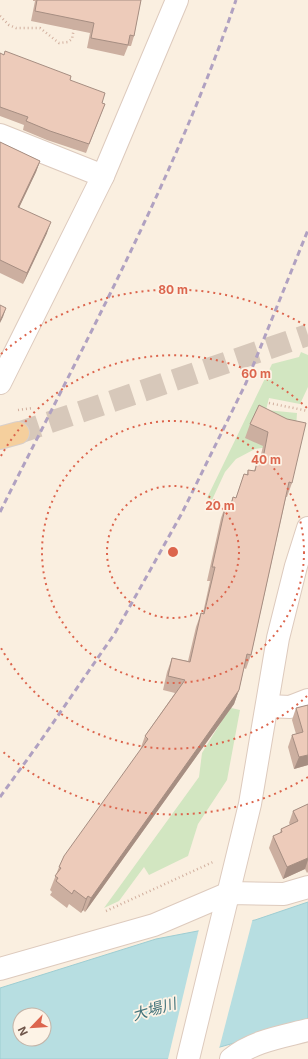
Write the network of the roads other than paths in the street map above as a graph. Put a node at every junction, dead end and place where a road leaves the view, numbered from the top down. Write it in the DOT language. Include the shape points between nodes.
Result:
graph roads {
  1 [pos="177,0"];
  2 [pos="0,135"];
  3 [pos="103,176"];
  4 [pos="0,383"];
  5 [pos="308,528"];
  6 [pos="308,700"];
  7 [pos="267,706"];
  8 [pos="308,887"];
  9 [pos="226,904"];
  10 [pos="0,969"];
  11 [pos="308,1030"];
  12 [pos="188,1059"];
  13 [pos="231,1059"];
  1 -- 3 [label="street"];
  2 -- 3 [label="street"];
  3 -- 4 [label="street"];
  5 -- 7 [label="street" via="278,638"];
  6 -- 7 [label="street" via="290,707"];
  7 -- 9 [label="street" via="250,804"];
  8 -- 9 [label="street"];
  9 -- 10 [label="street"];
  9 -- 12 [label="street"];
  11 -- 13 [label="street" via="259,1042 241,1050"];
}
